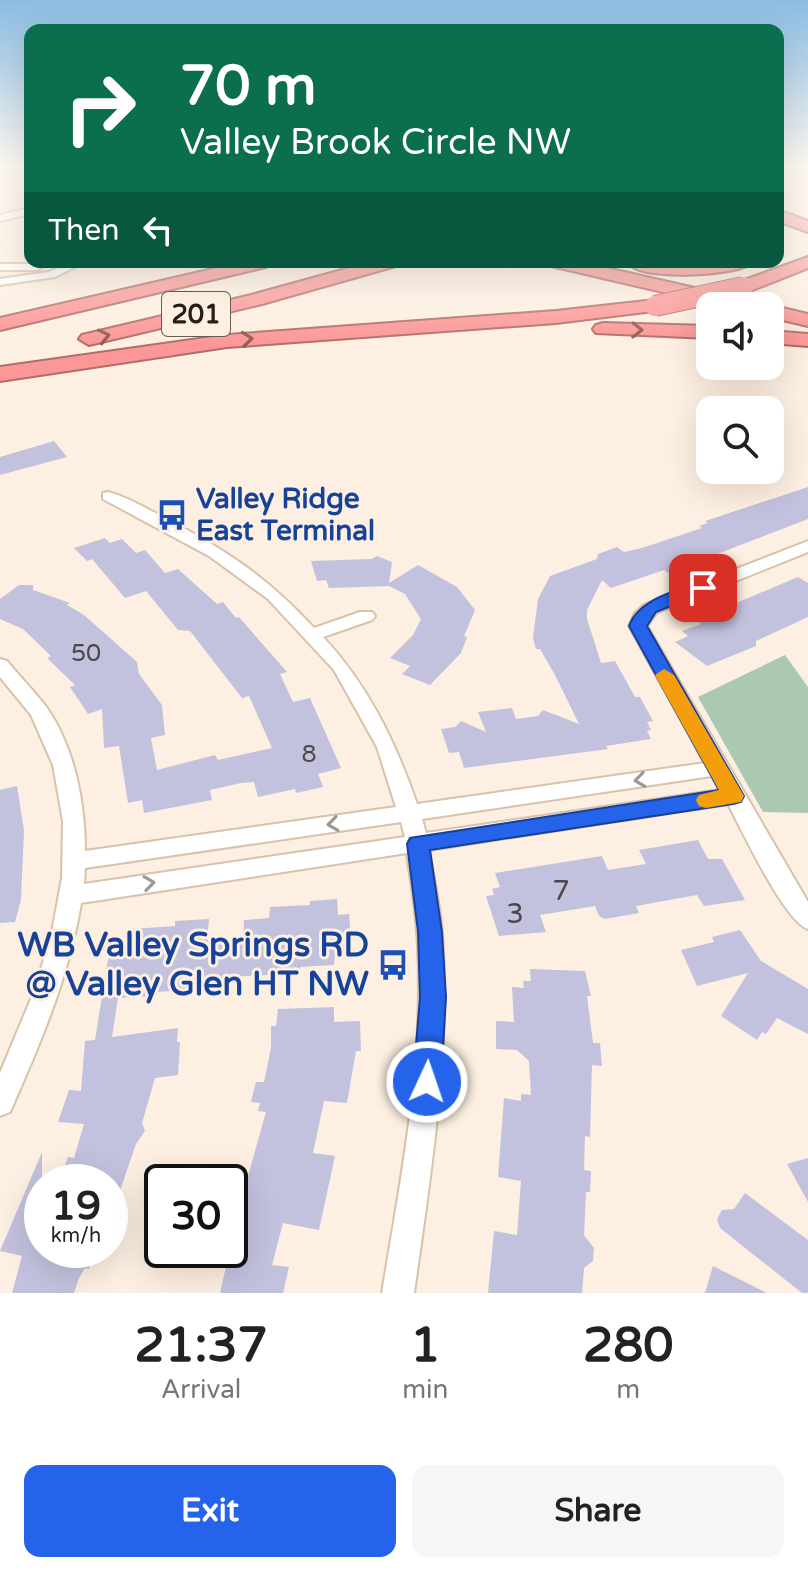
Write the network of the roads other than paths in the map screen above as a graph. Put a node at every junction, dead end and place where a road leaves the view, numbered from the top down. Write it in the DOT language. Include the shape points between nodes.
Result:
graph roads {
  1 [pos="808,262"];
  2 [pos="0,267"];
  3 [pos="24,267"];
  4 [pos="64,268"];
  5 [pos="190,268"];
  6 [pos="240,268"];
  7 [pos="368,268"];
  8 [pos="590,268"];
  9 [pos="658,268"];
  10 [pos="709,268"];
  11 [pos="0,282"];
  12 [pos="724,292"];
  13 [pos="753,292"];
  14 [pos="696,301"];
  15 [pos="784,314"];
  16 [pos="0,315"];
  17 [pos="808,320"];
  18 [pos="0,324"];
  19 [pos="696,332"];
  20 [pos="335,334"];
  21 [pos="784,338"];
  22 [pos="808,340"];
  23 [pos="0,358"];
  24 [pos="0,374"];
  25 [pos="108,496"];
  26 [pos="808,546"];
  27 [pos="366,616"];
  28 [pos="313,634"];
  29 [pos="0,665"];
  30 [pos="718,768"];
  31 [pos="733,796"];
  32 [pos="410,813"];
  33 [pos="418,844"];
  34 [pos="74,861"];
  35 [pos="72,895"];
  36 [pos="808,919"];
  37 [pos="0,1103"];
  38 [pos="398,1293"];
  1 -- 13 [label="highway"];
  2 -- 3 [label="street"];
  4 -- 11 [label="street" via="51,275"];
  5 -- 16 [label="highway"];
  6 -- 18 [label="highway, 201"];
  23 -- 7 [label="highway, 201, one-way"];
  8 -- 12 [label="highway"];
  9 -- 10 [label="highway"];
  14 -- 20 [label="highway, bridge"];
  15 -- 17 [label="highway"];
  20 -- 19 [label="highway, one-way"];
  24 -- 20 [label="highway, one-way" via="212,342"];
  21 -- 22 [label="highway"];
  25 -- 28 [label="street" via="230,562 274,594"];
  26 -- 30 [label="street" via="641,617 640,632"];
  27 -- 28 [label="street"];
  28 -- 32 [label="street" via="373,719"];
  29 -- 34 [label="street" via="28,697 57,747 70,794"];
  30 -- 31 [label="street"];
  30 -- 32 [label="street, one-way"];
  31 -- 33 [label="street"];
  31 -- 36 [label="street"];
  32 -- 33 [label="street"];
  32 -- 34 [label="street, one-way"];
  35 -- 33 [label="street, one-way"];
  33 -- 38 [label="street" via="433,997 424,1125"];
  34 -- 35 [label="street"];
  35 -- 37 [label="street" via="38,1022"];
}
